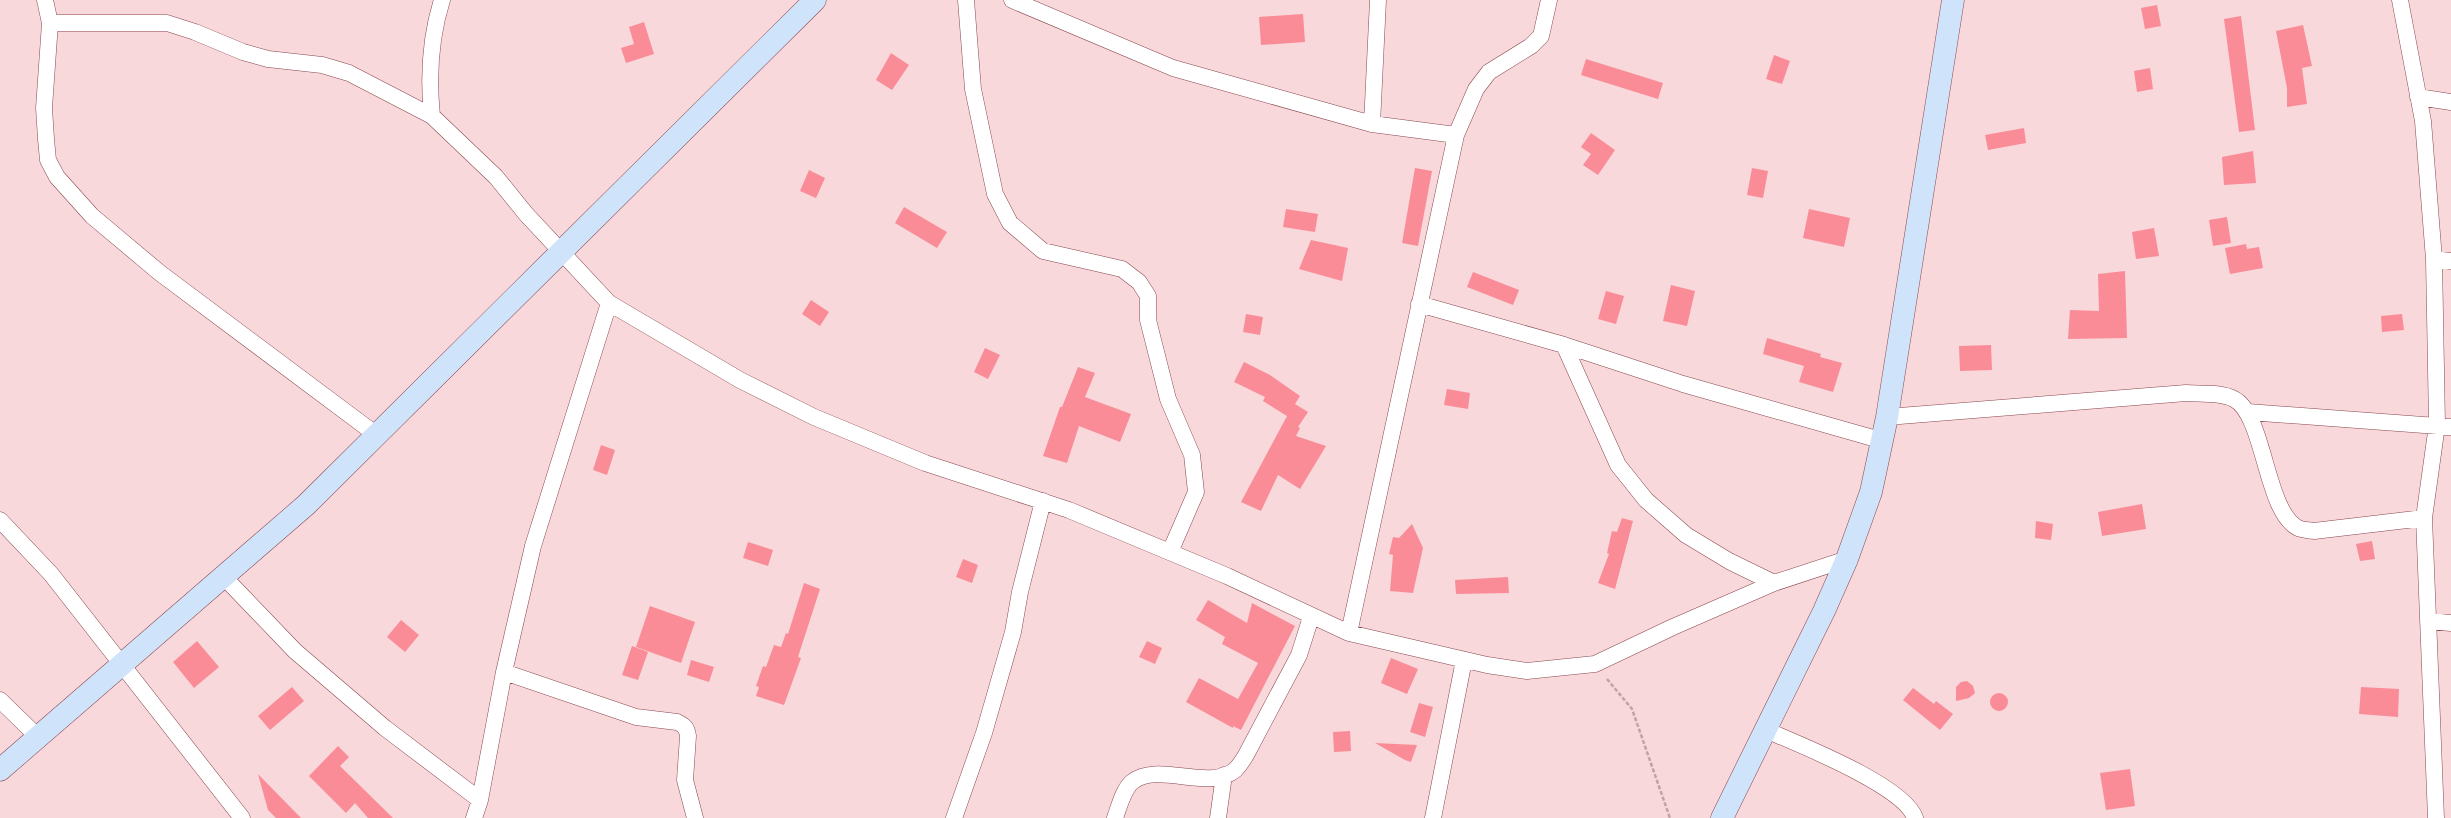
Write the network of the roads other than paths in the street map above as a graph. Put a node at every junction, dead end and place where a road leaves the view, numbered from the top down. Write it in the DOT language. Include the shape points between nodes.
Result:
graph roads {
  1 [pos="45,0"];
  2 [pos="442,0"];
  3 [pos="815,0"];
  4 [pos="966,0"];
  5 [pos="1012,0"];
  6 [pos="1378,0"];
  7 [pos="1549,0"];
  8 [pos="1953,0"];
  9 [pos="2400,0"];
  10 [pos="50,23"];
  11 [pos="2418,97"];
  12 [pos="2451,102"];
  13 [pos="432,116"];
  14 [pos="1372,124"];
  15 [pos="1456,135"];
  16 [pos="562,251"];
  17 [pos="2434,259"];
  18 [pos="2451,261"];
  19 [pos="609,303"];
  20 [pos="1420,304"];
  21 [pos="1564,345"];
  22 [pos="2248,412"];
  23 [pos="1887,417"];
  24 [pos="2444,426"];
  25 [pos="378,436"];
  26 [pos="1880,440"];
  27 [pos="1043,501"];
  28 [pos="2424,518"];
  29 [pos="0,520"];
  30 [pos="1170,552"];
  31 [pos="1847,559"];
  32 [pos="224,577"];
  33 [pos="1774,582"];
  34 [pos="1311,617"];
  35 [pos="2429,621"];
  36 [pos="2451,623"];
  37 [pos="1349,633"];
  38 [pos="1464,660"];
  39 [pos="121,664"];
  40 [pos="504,672"];
  41 [pos="0,700"];
  42 [pos="1766,730"];
  43 [pos="38,737"];
  44 [pos="0,770"];
  45 [pos="1224,775"];
  46 [pos="480,800"];
  47 [pos="242,818"];
  48 [pos="474,818"];
  49 [pos="695,818"];
  50 [pos="954,818"];
  51 [pos="1115,818"];
  52 [pos="1218,818"];
  53 [pos="1433,818"];
  54 [pos="1722,818"];
  55 [pos="1915,818"];
  56 [pos="2436,818"];
  1 -- 10 [label="street"];
  2 -- 13 [label="street" via="428,80"];
  3 -- 16 [label="street"];
  4 -- 30 [label="street" via="973,89 995,194 1010,223 1043,251 1122,269 1139,282 1148,296 1148,320 1166,391 1192,455 1196,492"];
  5 -- 14 [label="street" via="1173,68"];
  6 -- 14 [label="street"];
  7 -- 15 [label="street" via="1541,36 1531,46 1489,72 1476,89"];
  8 -- 23 [label="street"];
  9 -- 11 [label="street"];
  10 -- 13 [label="street" via="167,23 268,59 322,65 349,73"];
  10 -- 25 [label="street" via="44,108 48,160 57,177 92,216 160,273"];
  11 -- 12 [label="street"];
  11 -- 17 [label="street" via="2423,121"];
  13 -- 16 [label="street" via="496,177 526,214"];
  14 -- 15 [label="street"];
  15 -- 20 [label="street"];
  16 -- 19 [label="street"];
  16 -- 25 [label="street"];
  17 -- 18 [label="street"];
  17 -- 24 [label="street"];
  19 -- 27 [label="street" via="740,380 814,417 924,463"];
  19 -- 40 [label="street" via="533,546"];
  20 -- 21 [label="street"];
  20 -- 37 [label="street"];
  21 -- 26 [label="street" via="1683,384"];
  21 -- 33 [label="street" via="1618,465 1646,500 1686,535 1729,561"];
  22 -- 23 [label="street" via="2235,400 2219,395 2186,393"];
  22 -- 24 [label="street"];
  22 -- 28 [label="street" via="2279,505 2288,519 2299,528 2314,531"];
  23 -- 26 [label="street"];
  24 -- 28 [label="street"];
  25 -- 32 [label="street" via="306,505"];
  26 -- 31 [label="street" via="1871,492"];
  27 -- 30 [label="street"];
  27 -- 50 [label="street" via="1004,662 984,733"];
  28 -- 35 [label="street"];
  29 -- 39 [label="street" via="51,574"];
  30 -- 34 [label="street"];
  31 -- 33 [label="street"];
  31 -- 42 [label="street"];
  32 -- 39 [label="street"];
  32 -- 46 [label="street" via="295,651 385,728"];
  33 -- 38 [label="street" via="1595,664 1527,671"];
  34 -- 37 [label="street"];
  34 -- 45 [label="street" via="1299,655 1246,755 1234,770"];
  35 -- 36 [label="street"];
  35 -- 56 [label="street"];
  37 -- 38 [label="street"];
  38 -- 53 [label="street"];
  39 -- 43 [label="street"];
  39 -- 47 [label="street"];
  40 -- 46 [label="street"];
  40 -- 49 [label="street" via="636,717 683,724 688,736 685,780"];
  41 -- 43 [label="street"];
  42 -- 54 [label="street"];
  42 -- 55 [label="street" via="1836,761 1888,790 1913,811"];
  43 -- 44 [label="street"];
  45 -- 51 [label="street" via="1195,778 1166,775 1144,777 1132,782 1122,798"];
  45 -- 52 [label="street"];
  46 -- 48 [label="street"];
}
